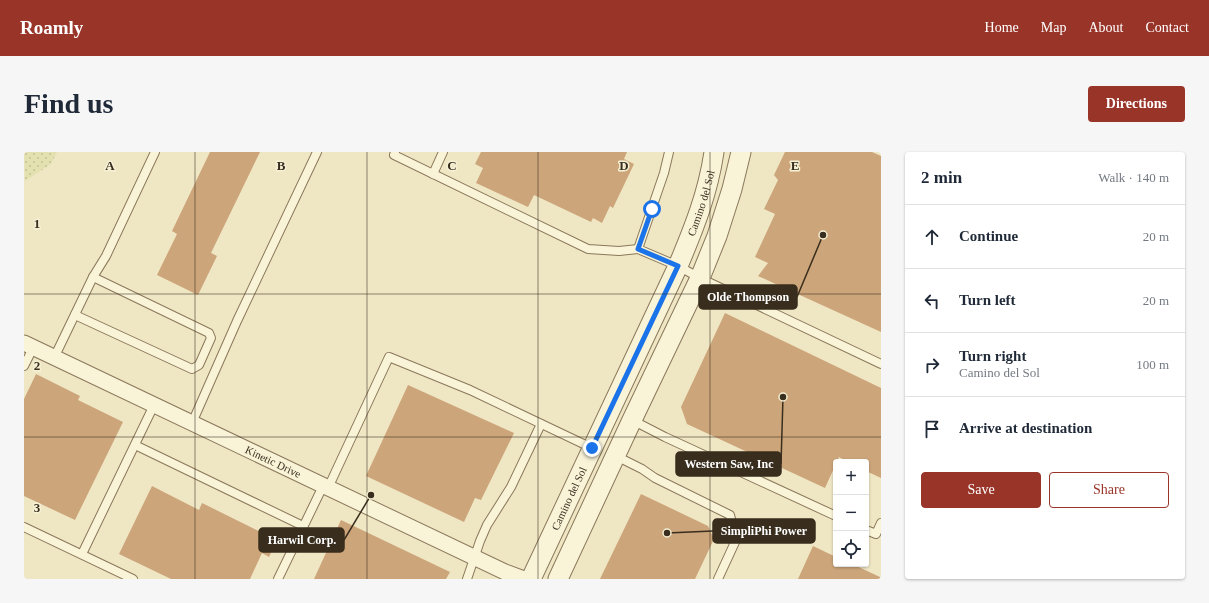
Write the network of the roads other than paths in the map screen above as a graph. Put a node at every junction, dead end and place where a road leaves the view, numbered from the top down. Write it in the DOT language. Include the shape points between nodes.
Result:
graph roads {
  1 [pos="154,152"];
  2 [pos="317,152"];
  3 [pos="395,152"];
  4 [pos="443,152"];
  5 [pos="669,152"];
  6 [pos="714,152"];
  7 [pos="741,152"];
  8 [pos="433,174"];
  9 [pos="638,249"];
  10 [pos="678,266"];
  11 [pos="93,277"];
  12 [pos="700,278"];
  13 [pos="75,316"];
  14 [pos="29,345"];
  15 [pos="54,358"];
  16 [pos="881,364"];
  17 [pos="24,366"];
  18 [pos="154,405"];
  19 [pos="632,420"];
  20 [pos="192,423"];
  21 [pos="541,424"];
  22 [pos="135,445"];
  23 [pos="592,448"];
  24 [pos="616,456"];
  25 [pos="325,487"];
  26 [pos="833,515"];
  27 [pos="881,523"];
  28 [pos="303,526"];
  29 [pos="24,527"];
  30 [pos="868,531"];
  31 [pos="82,554"];
  32 [pos="474,558"];
  33 [pos="134,579"];
  34 [pos="278,579"];
  35 [pos="467,579"];
  36 [pos="524,579"];
  37 [pos="531,579"];
  38 [pos="558,579"];
  39 [pos="718,579"];
  1 -- 11 [label="lane" via="106,256"];
  2 -- 20 [label="lane"];
  3 -- 8 [label="lane" via="394,155"];
  4 -- 8 [label="lane"];
  5 -- 9 [label="lane"];
  6 -- 10 [label="street, Camino del Sol" via="710,177 698,217"];
  7 -- 12 [label="street" via="717,236"];
  8 -- 9 [label="lane" via="588,249"];
  9 -- 10 [label="lane"];
  10 -- 12 [label="lane"];
  10 -- 23 [label="street, Camino del Sol"];
  11 -- 13 [label="lane"];
  11 -- 13 [label="lane" via="209,333 211,338 198,365 192,369"];
  12 -- 16 [label="lane"];
  12 -- 19 [label="street"];
  13 -- 15 [label="lane"];
  14 -- 15 [label="street, Kinetic Drive"];
  14 -- 17 [label="lane"];
  15 -- 18 [label="street, Kinetic Drive"];
  18 -- 20 [label="street, Kinetic Drive"];
  18 -- 22 [label="lane"];
  19 -- 24 [label="street"];
  19 -- 26 [label="lane"];
  20 -- 25 [label="street, Kinetic Drive"];
  21 -- 23 [label="lane"];
  21 -- 25 [label="lane" via="470,390 389,357"];
  21 -- 32 [label="lane" via="511,487 486,525"];
  22 -- 28 [label="lane"];
  22 -- 31 [label="lane"];
  23 -- 37 [label="street, Camino del Sol"];
  24 -- 38 [label="street"];
  24 -- 39 [label="lane" via="730,516 736,540"];
  25 -- 28 [label="lane"];
  25 -- 32 [label="street, Kinetic Drive"];
  27 -- 30 [label="lane" via="876,534"];
  28 -- 34 [label="lane"];
  29 -- 31 [label="lane"];
  31 -- 33 [label="lane"];
  32 -- 35 [label="lane"];
  32 -- 36 [label="street, Kinetic Drive"];
}
